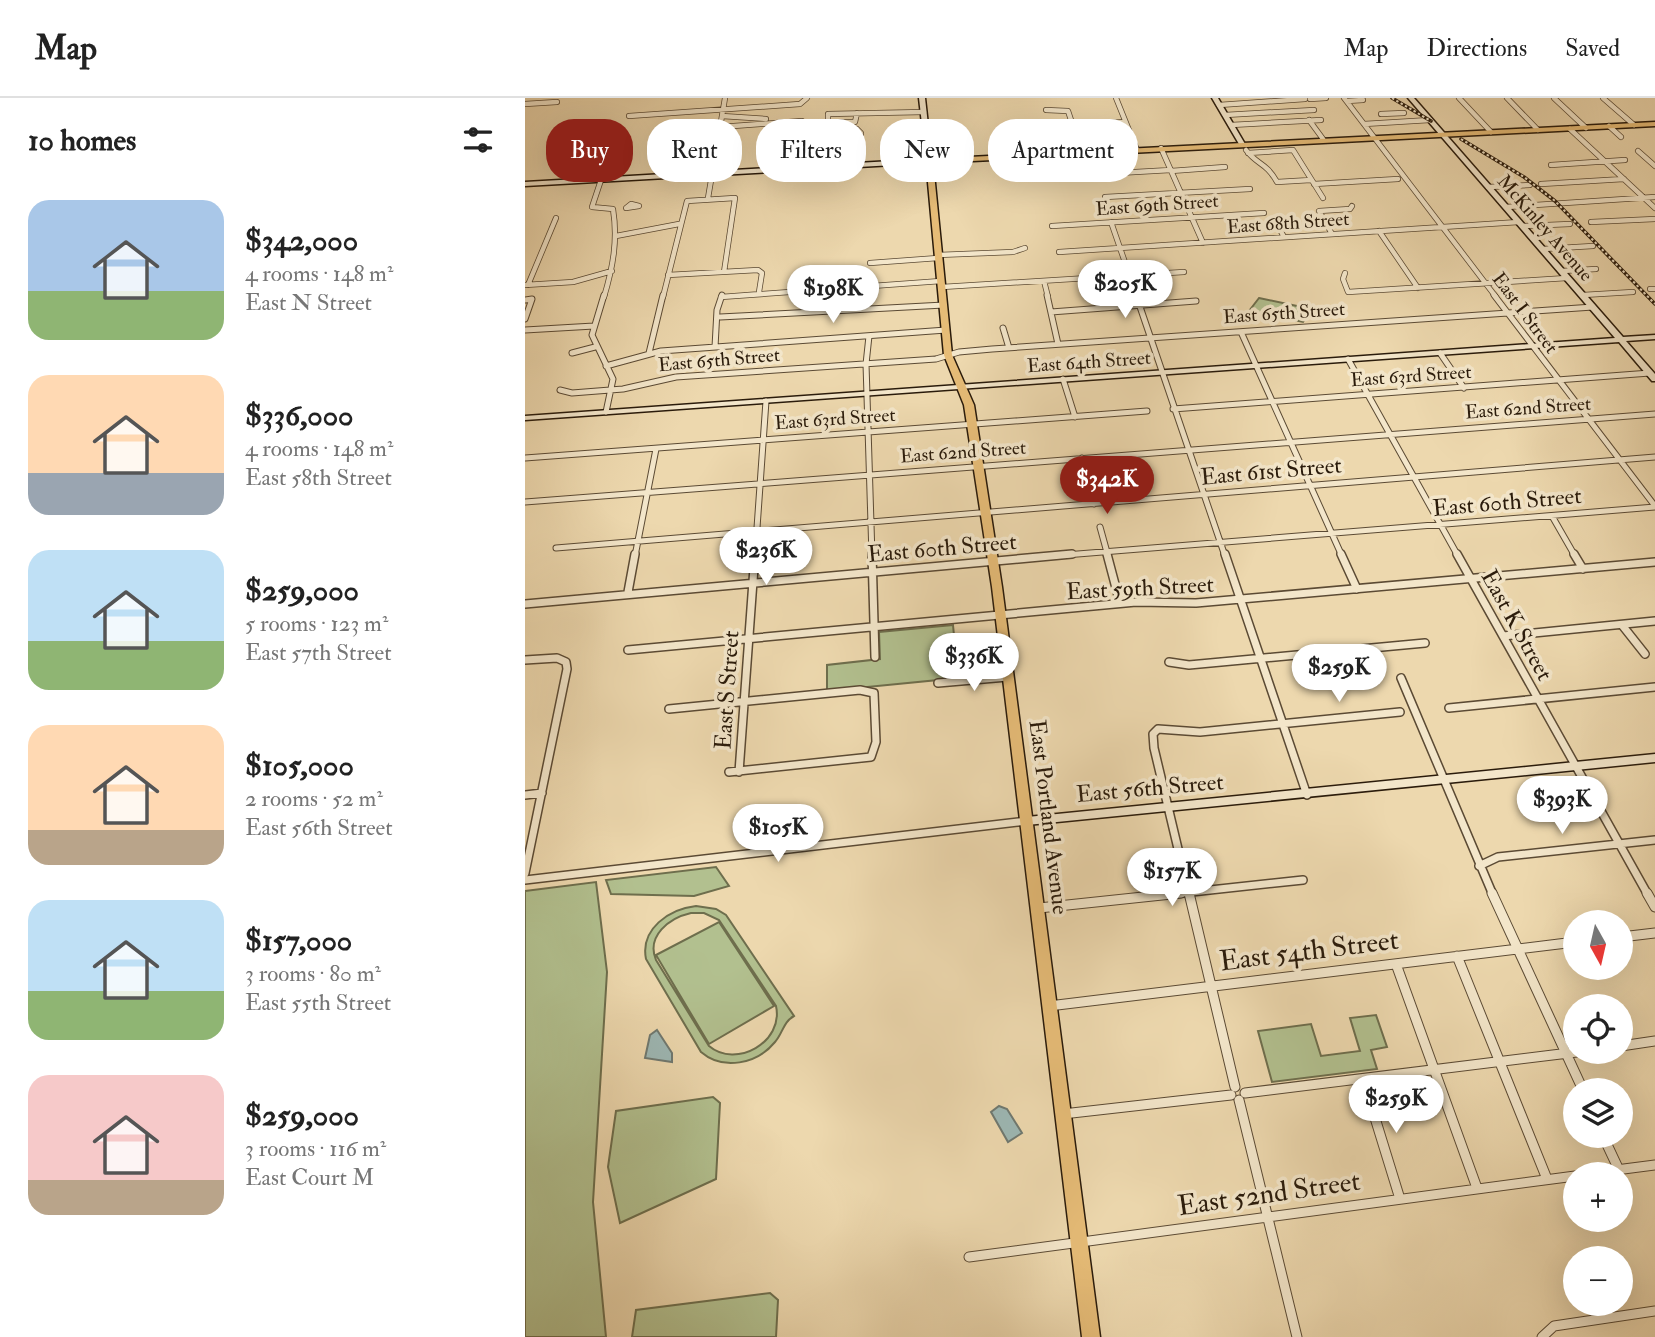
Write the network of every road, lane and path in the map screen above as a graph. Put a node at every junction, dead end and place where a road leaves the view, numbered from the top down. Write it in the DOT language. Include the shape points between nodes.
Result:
graph roads {
  1 [pos="726,98"];
  2 [pos="759,98"];
  3 [pos="922,98"];
  4 [pos="1115,98"];
  5 [pos="1216,98"];
  6 [pos="1326,98"];
  7 [pos="1411,98"];
  8 [pos="1459,98"];
  9 [pos="1507,98"];
  10 [pos="1555,98"];
  11 [pos="1602,98"];
  12 [pos="1307,99"];
  13 [pos="805,100"];
  14 [pos="1346,100"];
  15 [pos="1363,100"];
  16 [pos="557,102"];
  17 [pos="525,104"];
  18 [pos="1219,105"];
  19 [pos="758,106"];
  20 [pos="723,109"];
  21 [pos="1046,110"];
  22 [pos="1314,110"];
  23 [pos="1303,111"];
  24 [pos="924,112"];
  25 [pos="857,113"];
  26 [pos="1404,113"];
  27 [pos="1225,115"];
  28 [pos="629,116"];
  29 [pos="722,116"];
  30 [pos="794,117"];
  31 [pos="721,119"];
  32 [pos="925,119"];
  33 [pos="1071,119"];
  34 [pos="1124,119"];
  35 [pos="1321,120"];
  36 [pos="1430,120"];
  37 [pos="1310,121"];
  38 [pos="1387,122"];
  39 [pos="1364,124"];
  40 [pos="1655,124"];
  41 [pos="1231,125"];
  42 [pos="1634,125"];
  43 [pos="1609,127"];
  44 [pos="1586,128"];
  45 [pos="1570,129"];
  46 [pos="1538,130"];
  47 [pos="1491,132"];
  48 [pos="1443,134"];
  49 [pos="1373,136"];
  50 [pos="1621,137"];
  51 [pos="1323,139"];
  52 [pos="1242,144"];
  53 [pos="1161,148"];
  54 [pos="1138,150"];
  55 [pos="1638,151"];
  56 [pos="1248,153"];
  57 [pos="1655,158"];
  58 [pos="1646,159"];
  59 [pos="1625,160"];
  60 [pos="1605,162"];
  61 [pos="1551,164"];
  62 [pos="1655,166"];
  63 [pos="1225,167"];
  64 [pos="1171,171"];
  65 [pos="1138,172"];
  66 [pos="1398,179"];
  67 [pos="1624,180"];
  68 [pos="563,182"];
  69 [pos="600,182"];
  70 [pos="711,182"];
  71 [pos="931,182"];
  72 [pos="1312,182"];
  73 [pos="525,184"];
  74 [pos="1541,184"];
  75 [pos="1530,185"];
  76 [pos="1488,187"];
  77 [pos="1250,189"];
  78 [pos="1181,193"];
  79 [pos="1105,197"];
  80 [pos="1655,197"];
  81 [pos="708,198"];
  82 [pos="1323,198"];
  83 [pos="1644,198"];
  84 [pos="1352,206"];
  85 [pos="1506,206"];
  86 [pos="626,208"];
  87 [pos="1655,208"];
  88 [pos="614,210"];
  89 [pos="1264,213"];
  90 [pos="1191,217"];
  91 [pos="556,218"];
  92 [pos="1655,219"];
  93 [pos="1111,222"];
  94 [pos="1591,222"];
  95 [pos="679,224"];
  96 [pos="1521,224"];
  97 [pos="1570,224"];
  98 [pos="1052,226"];
  99 [pos="1278,226"];
  100 [pos="1442,227"];
  101 [pos="1379,231"];
  102 [pos="1332,234"];
  103 [pos="616,236"];
  104 [pos="1284,237"];
  105 [pos="1203,243"];
  106 [pos="1593,246"];
  107 [pos="1025,248"];
  108 [pos="1118,248"];
  109 [pos="1543,249"];
  110 [pos="1059,252"];
  111 [pos="938,257"];
  112 [pos="870,263"];
  113 [pos="1596,269"];
  114 [pos="612,271"];
  115 [pos="724,272"];
  116 [pos="1184,272"];
  117 [pos="1345,273"];
  118 [pos="668,275"];
  119 [pos="1565,275"];
  120 [pos="1128,276"];
  121 [pos="1044,281"];
  122 [pos="1485,283"];
  123 [pos="942,284"];
  124 [pos="527,285"];
  125 [pos="1418,288"];
  126 [pos="759,292"];
  127 [pos="1633,292"];
  128 [pos="1583,295"];
  129 [pos="525,300"];
  130 [pos="1196,301"];
  131 [pos="944,305"];
  132 [pos="1138,306"];
  133 [pos="1594,307"];
  134 [pos="1051,312"];
  135 [pos="1509,314"];
  136 [pos="720,317"];
  137 [pos="525,318"];
  138 [pos="594,326"];
  139 [pos="1003,328"];
  140 [pos="525,330"];
  141 [pos="946,330"];
  142 [pos="1241,332"];
  143 [pos="869,336"];
  144 [pos="1655,337"];
  145 [pos="1150,338"];
  146 [pos="1621,339"];
  147 [pos="1058,344"];
  148 [pos="1532,346"];
  149 [pos="595,347"];
  150 [pos="715,347"];
  151 [pos="1009,348"];
  152 [pos="572,353"];
  153 [pos="649,353"];
  154 [pos="1440,353"];
  155 [pos="948,355"];
  156 [pos="1348,359"];
  157 [pos="866,364"];
  158 [pos="606,366"];
  159 [pos="1255,366"];
  160 [pos="1161,373"];
  161 [pos="1653,376"];
  162 [pos="1063,379"];
  163 [pos="1558,380"];
  164 [pos="963,387"];
  165 [pos="1464,388"];
  166 [pos="560,390"];
  167 [pos="612,390"];
  168 [pos="867,393"];
  169 [pos="1369,395"];
  170 [pos="766,401"];
  171 [pos="1271,402"];
  172 [pos="1173,409"];
  173 [pos="1147,411"];
  174 [pos="606,412"];
  175 [pos="1655,414"];
  176 [pos="1075,417"];
  177 [pos="525,418"];
  178 [pos="1588,419"];
  179 [pos="972,425"];
  180 [pos="868,432"];
  181 [pos="1390,435"];
  182 [pos="763,440"];
  183 [pos="1290,442"];
  184 [pos="656,449"];
  185 [pos="1188,450"];
  186 [pos="1655,457"];
  187 [pos="525,458"];
  188 [pos="1082,458"];
  189 [pos="1620,460"];
  190 [pos="978,467"];
  191 [pos="870,475"];
  192 [pos="1415,477"];
  193 [pos="760,483"];
  194 [pos="1310,485"];
  195 [pos="647,492"];
  196 [pos="1204,494"];
  197 [pos="525,502"];
  198 [pos="1094,504"];
  199 [pos="1655,506"];
  200 [pos="984,513"];
  201 [pos="1552,516"];
  202 [pos="871,522"];
  203 [pos="1441,526"];
  204 [pos="1100,527"];
  205 [pos="757,531"];
  206 [pos="1332,535"];
  207 [pos="638,541"];
  208 [pos="1220,544"];
  209 [pos="556,548"];
  210 [pos="1106,551"];
  211 [pos="991,562"];
  212 [pos="1655,562"];
  213 [pos="1583,569"];
  214 [pos="873,571"];
  215 [pos="1471,579"];
  216 [pos="753,582"];
  217 [pos="1356,589"];
  218 [pos="628,592"];
  219 [pos="1238,599"];
  220 [pos="1120,603"];
  221 [pos="525,604"];
  222 [pos="1000,615"];
  223 [pos="1655,621"];
  224 [pos="1622,625"];
  225 [pos="874,626"];
  226 [pos="1503,636"];
  227 [pos="748,638"];
  228 [pos="1425,643"];
  229 [pos="628,650"];
  230 [pos="1646,654"];
  231 [pos="875,657"];
  232 [pos="1259,658"];
  233 [pos="525,660"];
  234 [pos="1169,662"];
  235 [pos="1007,677"];
  236 [pos="1401,678"];
  237 [pos="938,683"];
  238 [pos="1655,687"];
  239 [pos="1539,699"];
  240 [pos="744,701"];
  241 [pos="1449,708"];
  242 [pos="669,709"];
  243 [pos="1400,712"];
  244 [pos="1282,723"];
  245 [pos="1655,758"];
  246 [pos="1576,766"];
  247 [pos="729,772"];
  248 [pos="739,772"];
  249 [pos="1444,780"];
  250 [pos="542,793"];
  251 [pos="525,795"];
  252 [pos="1307,795"];
  253 [pos="1170,807"];
  254 [pos="1027,821"];
  255 [pos="1655,840"];
  256 [pos="1619,844"];
  257 [pos="1479,866"];
  258 [pos="525,873"];
  259 [pos="525,880"];
  260 [pos="1303,880"];
  261 [pos="1188,892"];
  262 [pos="1655,907"];
  263 [pos="1039,908"];
  264 [pos="1655,933"];
  265 [pos="1633,936"];
  266 [pos="1563,943"];
  267 [pos="1518,949"];
  268 [pos="1457,956"];
  269 [pos="1396,964"];
  270 [pos="1210,986"];
  271 [pos="1049,1006"];
  272 [pos="1655,1041"];
  273 [pos="1633,1044"];
  274 [pos="1563,1046"];
  275 [pos="1563,1053"];
  276 [pos="1500,1061"];
  277 [pos="1436,1069"];
  278 [pos="1363,1079"];
  279 [pos="1237,1094"];
  280 [pos="1063,1114"];
  281 [pos="1655,1165"];
  282 [pos="1633,1168"];
  283 [pos="1563,1177"];
  284 [pos="1547,1179"];
  285 [pos="1477,1188"];
  286 [pos="1400,1199"];
  287 [pos="1268,1216"];
  288 [pos="1079,1243"];
  289 [pos="969,1257"];
  290 [pos="1655,1311"];
  291 [pos="1091,1337"];
  292 [pos="1297,1337"];
  293 [pos="1542,1337"];
  1 -- 20 [label="street"];
  2 -- 19 [label="street"];
  3 -- 24 [label="street, East Portland Avenue"];
  4 -- 34 [label="street"];
  5 -- 18 [label="street"];
  6 -- 12 [label="street"];
  7 -- 36 [label="street, McKinley Avenue"];
  8 -- 47 [label="street"];
  9 -- 46 [label="street"];
  10 -- 44 [label="street"];
  11 -- 42 [label="street"];
  12 -- 18 [label="street"];
  13 -- 19 [label="street"];
  14 -- 15 [label="street"];
  14 -- 39 [label="street, East I Street"];
  16 -- 17 [label="street"];
  18 -- 27 [label="street"];
  19 -- 20 [label="street"];
  20 -- 28 [label="street"];
  20 -- 29 [label="street"];
  21 -- 33 [label="street" via="1067,110"];
  22 -- 23 [label="street"];
  23 -- 27 [label="street"];
  23 -- 37 [label="street"];
  24 -- 25 [label="street"];
  24 -- 32 [label="street, East Portland Avenue"];
  25 -- 25 [label="street" via="856,121 828,122 828,114"];
  26 -- 38 [label="street" via="1379,112"];
  27 -- 41 [label="street"];
  29 -- 30 [label="street" via="750,120"];
  29 -- 31 [label="street"];
  35 -- 37 [label="street"];
  36 -- 38 [label="street"];
  36 -- 48 [label="street, McKinley Avenue"];
  37 -- 41 [label="street"];
  37 -- 51 [label="street"];
  38 -- 39 [label="street"];
  39 -- 49 [label="street, East I Street"];
  40 -- 42 [label="main road"];
  41 -- 52 [label="street"];
  42 -- 43 [label="main road"];
  43 -- 44 [label="main road"];
  43 -- 50 [label="street"];
  44 -- 45 [label="main road"];
  45 -- 46 [label="main road"];
  45 -- 60 [label="street"];
  46 -- 47 [label="main road"];
  47 -- 48 [label="main road"];
  48 -- 49 [label="main road"];
  48 -- 76 [label="street, McKinley Avenue"];
  49 -- 51 [label="main road"];
  49 -- 100 [label="street, East I Street"];
  51 -- 52 [label="main road"];
  52 -- 53 [label="main road"];
  52 -- 56 [label="street"];
  53 -- 54 [label="main road"];
  53 -- 64 [label="street"];
  55 -- 58 [label="street"];
  56 -- 72 [label="street" via="1268,166 1277,182"];
  56 -- 72 [label="street" via="1293,150"];
  57 -- 58 [label="street"];
  58 -- 62 [label="street"];
  59 -- 60 [label="street"];
  60 -- 61 [label="street"];
  60 -- 67 [label="street"];
  63 -- 64 [label="street"];
  64 -- 65 [label="street"];
  64 -- 78 [label="street"];
  66 -- 72 [label="street"];
  67 -- 74 [label="street"];
  67 -- 83 [label="street"];
  68 -- 73 [label="street"];
  69 -- 88 [label="street" via="593,207"];
  70 -- 81 [label="street"];
  71 -- 111 [label="main road, East Portland Avenue"];
  72 -- 82 [label="street"];
  75 -- 76 [label="street"];
  76 -- 85 [label="street, McKinley Avenue"];
  77 -- 78 [label="street"];
  78 -- 79 [label="street"];
  78 -- 90 [label="street"];
  80 -- 83 [label="street"];
  81 -- 95 [label="street" via="685,203"];
  81 -- 115 [label="street" via="735,198"];
  83 -- 85 [label="street"];
  83 -- 87 [label="street"];
  84 -- 102 [label="street" via="1319,211"];
  85 -- 96 [label="street, McKinley Avenue"];
  86 -- 88 [label="street"];
  88 -- 103 [label="street"];
  89 -- 90 [label="street, East 69th Street"];
  90 -- 93 [label="street, East 69th Street"];
  90 -- 105 [label="street"];
  91 -- 124 [label="street"];
  92 -- 94 [label="street"];
  93 -- 98 [label="street, East 69th Street"];
  93 -- 108 [label="street"];
  95 -- 103 [label="street"];
  95 -- 118 [label="street"];
  96 -- 97 [label="street, East 68th Street"];
  96 -- 100 [label="street, East 68th Street"];
  96 -- 109 [label="street, McKinley Avenue"];
  99 -- 104 [label="street"];
  100 -- 101 [label="street, East 68th Street"];
  100 -- 122 [label="street, East I Street"];
  101 -- 102 [label="street, East 68th Street"];
  101 -- 125 [label="street"];
  102 -- 104 [label="street, East 68th Street"];
  103 -- 114 [label="street"];
  104 -- 105 [label="street, East 68th Street"];
  105 -- 108 [label="street, East 68th Street"];
  106 -- 109 [label="street"];
  107 -- 111 [label="street"];
  108 -- 110 [label="street, East 68th Street"];
  108 -- 120 [label="street"];
  109 -- 119 [label="street, McKinley Avenue"];
  111 -- 112 [label="street"];
  111 -- 123 [label="main road, East Portland Avenue"];
  113 -- 119 [label="street"];
  114 -- 124 [label="street" via="573,282"];
  114 -- 138 [label="street"];
  115 -- 118 [label="street"];
  115 -- 126 [label="street" via="760,271"];
  116 -- 120 [label="street"];
  117 -- 125 [label="street" via="1348,292"];
  118 -- 153 [label="street"];
  119 -- 122 [label="street"];
  119 -- 128 [label="street, McKinley Avenue"];
  120 -- 121 [label="street"];
  120 -- 132 [label="street"];
  121 -- 123 [label="street"];
  121 -- 134 [label="street"];
  122 -- 125 [label="street"];
  122 -- 135 [label="street, East I Street"];
  123 -- 126 [label="street"];
  123 -- 131 [label="main road, East Portland Avenue"];
  126 -- 136 [label="street" via="722,295 716,309"];
  127 -- 128 [label="street"];
  128 -- 133 [label="street, McKinley Avenue"];
  129 -- 137 [label="street" via="532,299"];
  130 -- 132 [label="street"];
  131 -- 136 [label="street"];
  131 -- 141 [label="main road, East Portland Avenue"];
  132 -- 134 [label="street"];
  132 -- 145 [label="street"];
  133 -- 135 [label="street, East 65th Street"];
  133 -- 146 [label="street, McKinley Avenue"];
  134 -- 147 [label="street"];
  135 -- 142 [label="street, East 65th Street"];
  135 -- 148 [label="street, East I Street"];
  136 -- 150 [label="street"];
  138 -- 140 [label="street"];
  138 -- 149 [label="street"];
  139 -- 151 [label="street"];
  141 -- 143 [label="street"];
  141 -- 155 [label="main road, East Portland Avenue"];
  142 -- 145 [label="street, East 65th Street"];
  142 -- 159 [label="street"];
  143 -- 150 [label="street"];
  143 -- 157 [label="street"];
  144 -- 146 [label="street, East 64th Street"];
  145 -- 147 [label="street, East 65th Street"];
  145 -- 160 [label="street"];
  146 -- 148 [label="street, East 64th Street"];
  146 -- 161 [label="street, McKinley Avenue"];
  147 -- 151 [label="street, East 65th Street"];
  148 -- 154 [label="street, East 64th Street"];
  148 -- 163 [label="street, East I Street"];
  149 -- 152 [label="street"];
  149 -- 158 [label="street"];
  150 -- 153 [label="street"];
  151 -- 155 [label="street, East 65th Street"];
  153 -- 158 [label="street"];
  154 -- 156 [label="street, East 64th Street"];
  154 -- 165 [label="street"];
  155 -- 157 [label="street, East 65th Street"];
  155 -- 164 [label="main road, East Portland Avenue"];
  156 -- 159 [label="street, East 64th Street"];
  156 -- 169 [label="street, East K Street"];
  157 -- 167 [label="street, East 65th Street" via="676,377"];
  157 -- 168 [label="street"];
  158 -- 167 [label="street" via="613,379"];
  159 -- 160 [label="street, East 64th Street"];
  159 -- 171 [label="street"];
  160 -- 162 [label="street, East 64th Street"];
  160 -- 172 [label="street"];
  161 -- 163 [label="street, East 63rd Street"];
  162 -- 164 [label="street, East 64th Street"];
  162 -- 176 [label="street"];
  163 -- 165 [label="street, East 63rd Street"];
  163 -- 178 [label="street, East I Street"];
  164 -- 168 [label="street, East 64th Street"];
  164 -- 179 [label="main road, East Portland Avenue"];
  165 -- 169 [label="street, East 63rd Street"];
  166 -- 167 [label="street, East 65th Street"];
  167 -- 174 [label="street"];
  168 -- 170 [label="street, East 64th Street"];
  168 -- 180 [label="street"];
  169 -- 171 [label="street, East 63rd Street"];
  169 -- 181 [label="street, East K Street"];
  170 -- 174 [label="street, East 64th Street"];
  170 -- 182 [label="street, East S Street"];
  171 -- 172 [label="street, East 63rd Street"];
  171 -- 183 [label="street"];
  172 -- 185 [label="street"];
  173 -- 176 [label="street, East 63rd Street"];
  174 -- 177 [label="street, East 64th Street"];
  175 -- 178 [label="street, East 62nd Street"];
  176 -- 179 [label="street, East 63rd Street"];
  178 -- 181 [label="street, East 62nd Street"];
  178 -- 189 [label="street, East I Street"];
  179 -- 180 [label="street, East 63rd Street"];
  179 -- 190 [label="main road, East Portland Avenue"];
  180 -- 182 [label="street, East 63rd Street"];
  180 -- 191 [label="street"];
  181 -- 183 [label="street, East 62nd Street"];
  181 -- 192 [label="street, East K Street"];
  182 -- 184 [label="street, East 63rd Street"];
  182 -- 193 [label="street, East S Street"];
  183 -- 185 [label="street, East 62nd Street"];
  183 -- 194 [label="street"];
  184 -- 187 [label="street, East 63rd Street"];
  184 -- 195 [label="street"];
  185 -- 188 [label="street, East 62nd Street"];
  185 -- 196 [label="street"];
  186 -- 189 [label="street, East 61st Street"];
  188 -- 190 [label="street, East 62nd Street"];
  188 -- 198 [label="street"];
  189 -- 192 [label="street, East 61st Street"];
  189 -- 199 [label="street, East I Street"];
  190 -- 191 [label="street, East 62nd Street"];
  190 -- 200 [label="main road, East Portland Avenue"];
  191 -- 193 [label="street, East 62nd Street"];
  191 -- 202 [label="street"];
  192 -- 194 [label="street, East 61st Street"];
  192 -- 203 [label="street, East K Street"];
  193 -- 195 [label="street, East 62nd Street"];
  193 -- 205 [label="street, East S Street"];
  194 -- 196 [label="street, East 61st Street"];
  194 -- 206 [label="street"];
  195 -- 197 [label="street, East 62nd Street"];
  195 -- 207 [label="street"];
  196 -- 198 [label="street, East 61st Street"];
  196 -- 208 [label="street"];
  198 -- 200 [label="street, East 61st Street"];
  199 -- 201 [label="street, East 60th Street"];
  200 -- 202 [label="street, East 61st Street"];
  200 -- 211 [label="main road, East Portland Avenue"];
  201 -- 203 [label="street, East 60th Street"];
  201 -- 213 [label="street"];
  202 -- 205 [label="street, East 61st Street"];
  202 -- 214 [label="street"];
  203 -- 206 [label="street, East 60th Street"];
  203 -- 215 [label="street, East K Street"];
  204 -- 210 [label="street"];
  205 -- 207 [label="street, East 61st Street"];
  205 -- 216 [label="street, East S Street"];
  206 -- 208 [label="street, East 60th Street"];
  206 -- 217 [label="street"];
  207 -- 209 [label="street, East 61st Street"];
  207 -- 218 [label="street"];
  208 -- 210 [label="street, East 60th Street"];
  208 -- 219 [label="street"];
  210 -- 211 [label="street, East 60th Street"];
  210 -- 220 [label="street"];
  211 -- 214 [label="street, East 60th Street"];
  211 -- 222 [label="main road, East Portland Avenue"];
  212 -- 213 [label="street, East 59th Street"];
  213 -- 215 [label="street, East 59th Street"];
  214 -- 216 [label="street, East 60th Street"];
  214 -- 225 [label="street"];
  215 -- 217 [label="street, East 59th Street"];
  215 -- 226 [label="street, East K Street"];
  216 -- 218 [label="street, East 60th Street"];
  216 -- 227 [label="street, East S Street"];
  217 -- 219 [label="street, East 59th Street"];
  218 -- 221 [label="street, East 60th Street"];
  219 -- 220 [label="street, East 59th Street"];
  219 -- 232 [label="street"];
  220 -- 222 [label="street, East 59th Street"];
  222 -- 225 [label="street, East 59th Street"];
  222 -- 235 [label="main road, East Portland Avenue"];
  223 -- 224 [label="street"];
  224 -- 226 [label="street"];
  224 -- 230 [label="street"];
  225 -- 227 [label="street, East 59th Street"];
  225 -- 231 [label="street"];
  226 -- 239 [label="street, East K Street"];
  227 -- 229 [label="street, East 59th Street"];
  227 -- 240 [label="street, East S Street"];
  228 -- 232 [label="street"];
  232 -- 234 [label="street" via="1189,665"];
  232 -- 244 [label="street"];
  233 -- 250 [label="street" via="557,658 567,669"];
  235 -- 237 [label="street"];
  235 -- 254 [label="main road, East Portland Avenue"];
  236 -- 249 [label="street"];
  238 -- 239 [label="street"];
  239 -- 241 [label="street"];
  239 -- 246 [label="street, East K Street"];
  240 -- 242 [label="street"];
  240 -- 248 [label="street, East S Street"];
  240 -- 248 [label="street" via="872,691 876,742 873,755 864,759"];
  243 -- 244 [label="street"];
  244 -- 252 [label="street"];
  244 -- 253 [label="street" via="1189,732 1158,729 1153,736"];
  245 -- 246 [label="street, East 56th Street"];
  246 -- 249 [label="street, East 56th Street"];
  246 -- 256 [label="street, East K Street"];
  247 -- 248 [label="street"];
  249 -- 252 [label="street, East 56th Street"];
  249 -- 257 [label="street"];
  250 -- 251 [label="street"];
  250 -- 258 [label="street"];
  252 -- 253 [label="street, East 56th Street"];
  253 -- 254 [label="street, East 56th Street"];
  253 -- 261 [label="street"];
  254 -- 259 [label="street, East 56th Street"];
  254 -- 263 [label="main road, East Portland Avenue"];
  255 -- 256 [label="street"];
  256 -- 257 [label="street" via="1498,857"];
  256 -- 262 [label="street, East K Street"];
  257 -- 267 [label="street"];
  260 -- 261 [label="street"];
  261 -- 263 [label="street"];
  261 -- 270 [label="street"];
  263 -- 271 [label="main road, East Portland Avenue"];
  264 -- 265 [label="street"];
  266 -- 267 [label="street, East 54th Street"];
  267 -- 268 [label="street, East 54th Street"];
  267 -- 274 [label="street"];
  268 -- 269 [label="street, East 54th Street"];
  268 -- 276 [label="street"];
  269 -- 270 [label="street, East 54th Street"];
  269 -- 277 [label="street"];
  270 -- 271 [label="street, East 54th Street"];
  270 -- 279 [label="street"];
  271 -- 280 [label="main road, East Portland Avenue"];
  272 -- 273 [label="street"];
  275 -- 276 [label="street"];
  276 -- 277 [label="street"];
  276 -- 284 [label="street"];
  277 -- 278 [label="street"];
  277 -- 285 [label="street"];
  278 -- 279 [label="street"];
  278 -- 286 [label="street"];
  279 -- 280 [label="street"];
  279 -- 287 [label="street"];
  280 -- 288 [label="main road, East Portland Avenue"];
  281 -- 282 [label="street"];
  283 -- 284 [label="street, East 52nd Street"];
  284 -- 285 [label="street, East 52nd Street"];
  285 -- 286 [label="street, East 52nd Street"];
  286 -- 287 [label="street, East 52nd Street"];
  287 -- 288 [label="street, East 52nd Street"];
  287 -- 292 [label="street"];
  288 -- 289 [label="street, East 52nd Street"];
  288 -- 291 [label="main road, East Portland Avenue"];
  290 -- 293 [label="street" via="1554,1326"];
}
